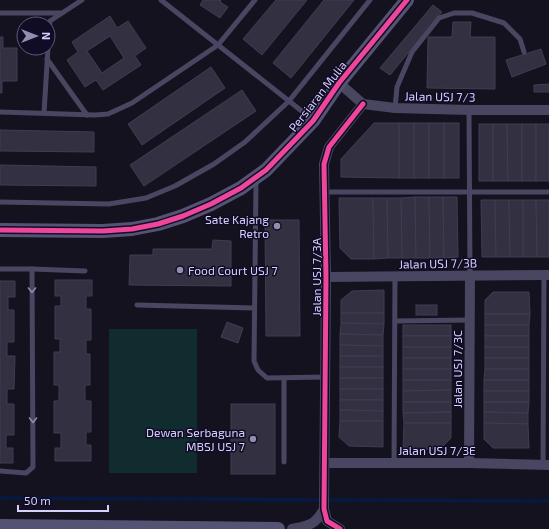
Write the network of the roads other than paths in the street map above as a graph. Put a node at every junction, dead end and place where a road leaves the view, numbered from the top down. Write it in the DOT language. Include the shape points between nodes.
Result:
graph roads {
  1 [pos="161,0"];
  2 [pos="255,0"];
  3 [pos="370,0"];
  4 [pos="407,0"];
  5 [pos="79,1"];
  6 [pos="0,13"];
  7 [pos="61,13"];
  8 [pos="56,17"];
  9 [pos="218,45"];
  10 [pos="524,52"];
  11 [pos="47,56"];
  12 [pos="47,59"];
  13 [pos="339,83"];
  14 [pos="289,101"];
  15 [pos="363,104"];
  16 [pos="395,108"];
  17 [pos="469,110"];
  18 [pos="549,110"];
  19 [pos="0,112"];
  20 [pos="44,113"];
  21 [pos="87,115"];
  22 [pos="313,121"];
  23 [pos="256,177"];
  24 [pos="325,192"];
  25 [pos="470,192"];
  26 [pos="549,192"];
  27 [pos="0,202"];
  28 [pos="0,230"];
  29 [pos="0,269"];
  30 [pos="32,269"];
  31 [pos="85,271"];
  32 [pos="470,275"];
  33 [pos="546,275"];
  34 [pos="395,276"];
  35 [pos="326,277"];
  36 [pos="137,305"];
  37 [pos="254,308"];
  38 [pos="470,320"];
  39 [pos="395,321"];
  40 [pos="325,377"];
  41 [pos="284,378"];
  42 [pos="284,462"];
  43 [pos="325,463"];
  44 [pos="394,463"];
  45 [pos="469,463"];
  46 [pos="546,465"];
  47 [pos="0,472"];
  48 [pos="324,509"];
  49 [pos="0,526"];
  50 [pos="87,528"];
  51 [pos="278,529"];
  52 [pos="292,529"];
  53 [pos="340,529"];
  1 -- 9 [label="lane"];
  2 -- 9 [label="lane"];
  3 -- 14 [label="lane"];
  4 -- 13 [label="street, Persiaran Mulia"];
  5 -- 7 [label="lane"];
  6 -- 7 [label="lane"];
  7 -- 8 [label="lane"];
  9 -- 14 [label="lane"];
  9 -- 21 [label="lane" via="132,103 108,114"];
  10 -- 16 [label="lane" via="520,39 504,23 472,13 454,13 439,18 412,52 397,87"];
  11 -- 12 [label="lane"];
  12 -- 20 [label="lane"];
  12 -- 21 [label="lane"];
  13 -- 15 [label="street"];
  13 -- 22 [label="street, Persiaran Mulia"];
  14 -- 22 [label="lane"];
  14 -- 27 [label="lane" via="245,142 214,164 176,186 146,198 110,204"];
  15 -- 16 [label="street, Jalan USJ 7/3"];
  15 -- 24 [label="street, Jalan USJ 7/3A" via="329,147 324,164"];
  16 -- 17 [label="street, Jalan USJ 7/3"];
  17 -- 18 [label="street, Jalan USJ 7/3"];
  17 -- 25 [label="lane"];
  19 -- 20 [label="lane"];
  20 -- 21 [label="lane"];
  22 -- 23 [label="street, Persiaran Mulia"];
  23 -- 28 [label="street, Persiaran Mulia" via="211,204 158,224 103,231"];
  23 -- 37 [label="lane"];
  24 -- 25 [label="lane"];
  24 -- 35 [label="street, Jalan USJ 7/3A"];
  25 -- 26 [label="lane"];
  25 -- 32 [label="lane"];
  29 -- 30 [label="lane"];
  30 -- 31 [label="lane"];
  30 -- 47 [label="lane, one-way" via="33,467 26,473"];
  32 -- 33 [label="street, Jalan USJ 7/3B"];
  32 -- 34 [label="street, Jalan USJ 7/3B"];
  32 -- 38 [label="street, Jalan USJ 7/3C"];
  33 -- 46 [label="lane"];
  34 -- 35 [label="street, Jalan USJ 7/3B"];
  34 -- 39 [label="lane"];
  35 -- 40 [label="street, Jalan USJ 7/3A"];
  36 -- 37 [label="lane"];
  37 -- 41 [label="lane" via="254,361 258,370 267,378"];
  38 -- 39 [label="lane"];
  38 -- 45 [label="street, Jalan USJ 7/3C"];
  39 -- 44 [label="lane"];
  40 -- 41 [label="lane"];
  40 -- 43 [label="street, Jalan USJ 7/3A"];
  41 -- 42 [label="lane"];
  43 -- 44 [label="street, Jalan USJ 7/3E"];
  43 -- 48 [label="street, Jalan USJ 7/3A"];
  44 -- 45 [label="street, Jalan USJ 7/3E"];
  45 -- 46 [label="street, Jalan USJ 7/3E"];
  48 -- 52 [label="street" via="311,525"];
  48 -- 53 [label="street" via="327,521"];
  49 -- 50 [label="street"];
  50 -- 51 [label="street"];
}
